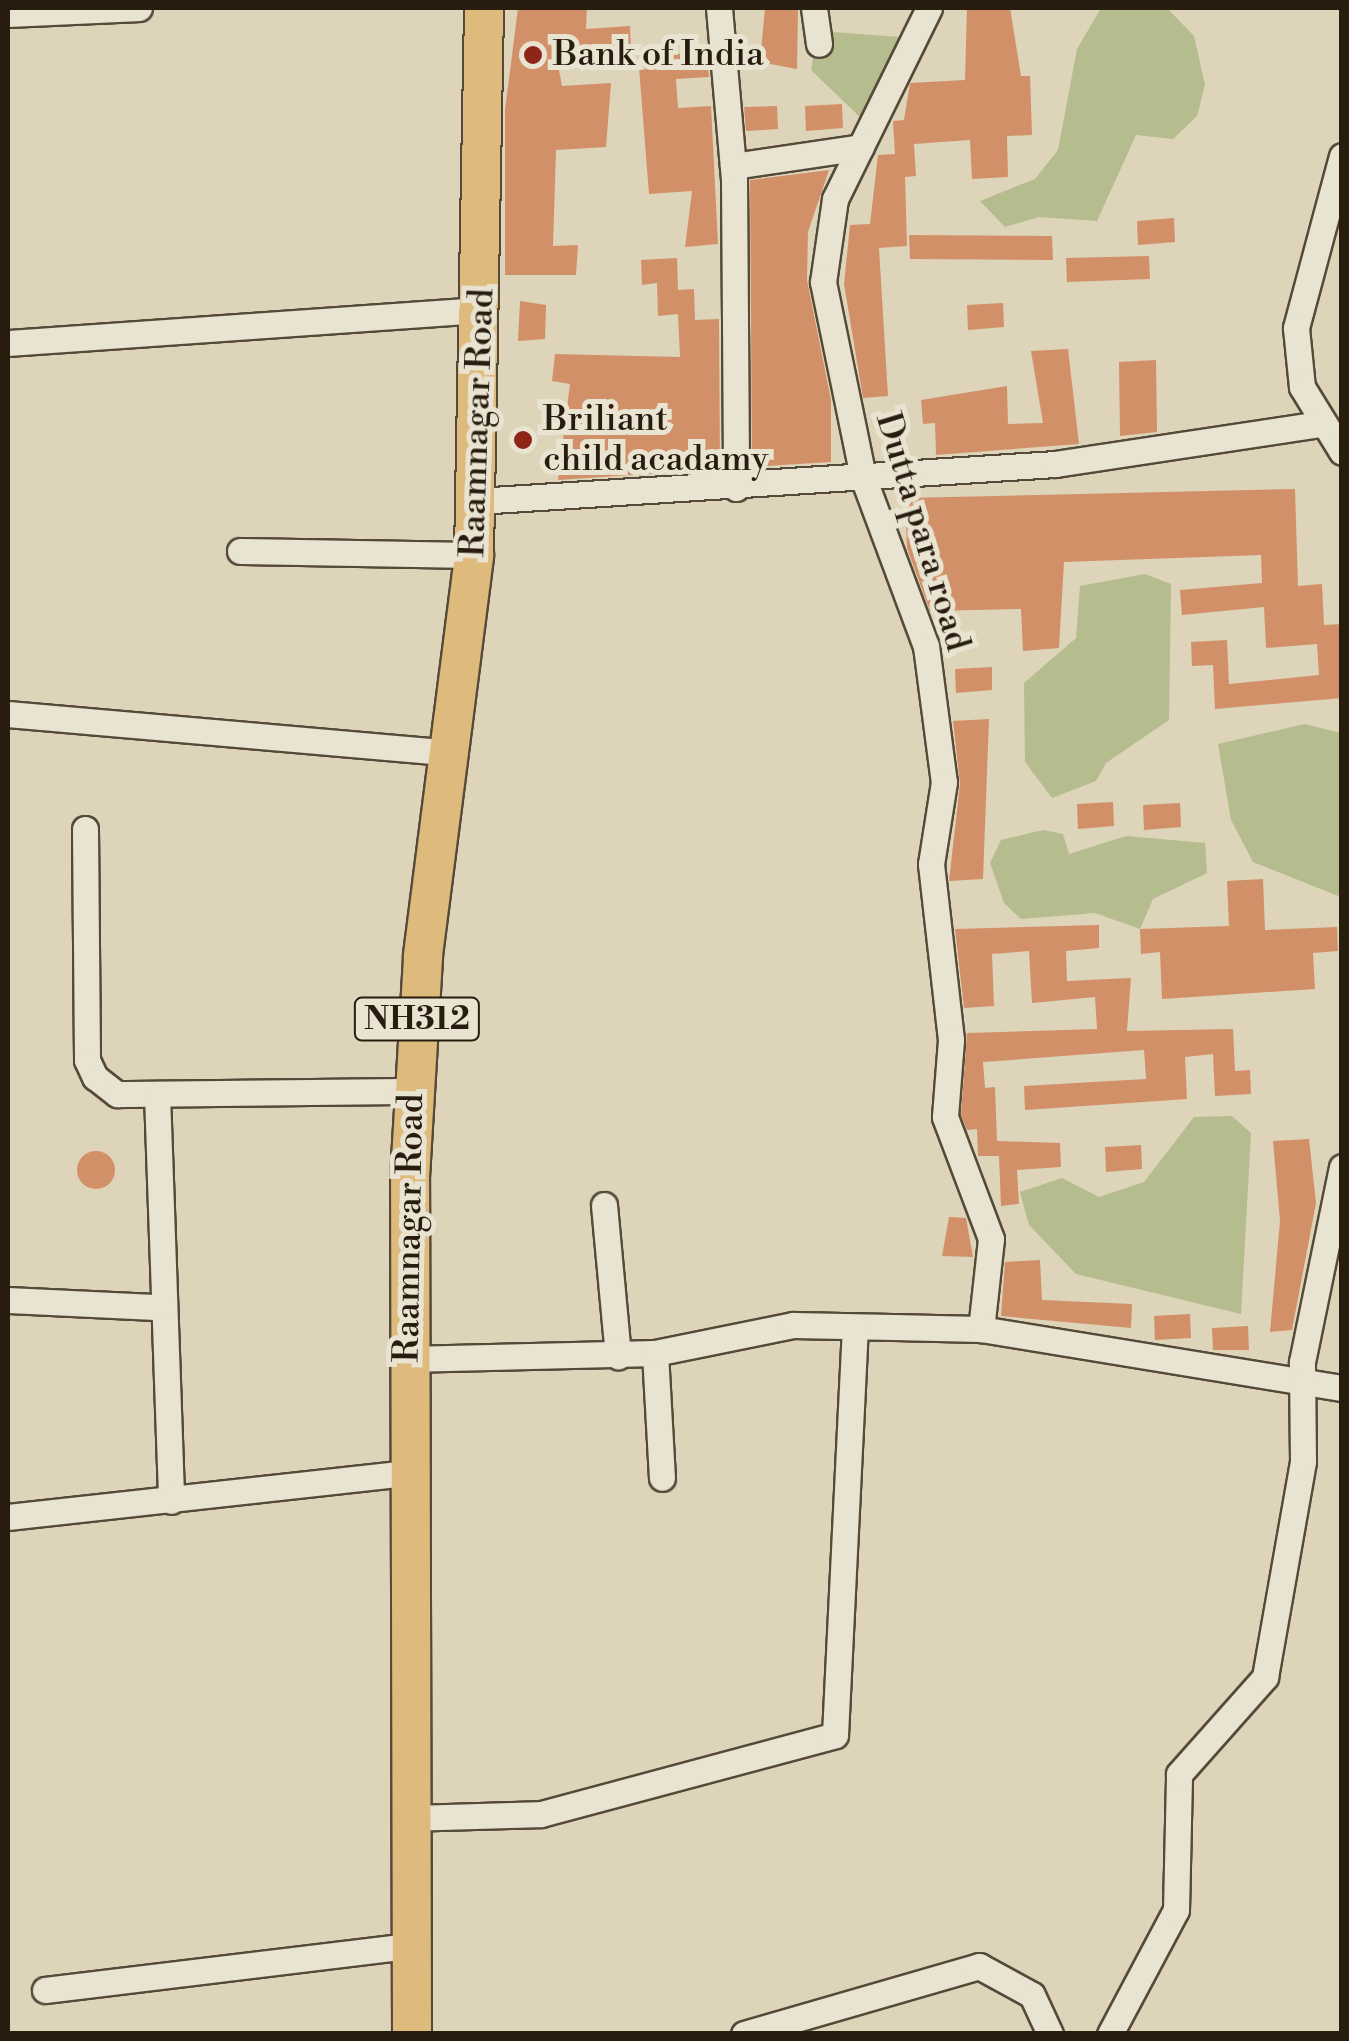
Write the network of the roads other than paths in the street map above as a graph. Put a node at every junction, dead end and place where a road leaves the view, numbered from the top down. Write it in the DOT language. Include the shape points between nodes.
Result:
graph roads {
  1 [pos="139,8"];
  2 [pos="484,8"];
  3 [pos="719,8"];
  4 [pos="814,8"];
  5 [pos="930,8"];
  6 [pos="8,14"];
  7 [pos="819,44"];
  8 [pos="860,147"];
  9 [pos="1342,156"];
  10 [pos="733,166"];
  11 [pos="482,310"];
  12 [pos="8,343"];
  13 [pos="1320,424"];
  14 [pos="1342,452"];
  15 [pos="863,477"];
  16 [pos="736,488"];
  17 [pos="477,501"];
  18 [pos="240,551"];
  19 [pos="474,556"];
  20 [pos="8,714"];
  21 [pos="454,753"];
  22 [pos="85,829"];
  23 [pos="413,1091"];
  24 [pos="157,1094"];
  25 [pos="1342,1167"];
  26 [pos="604,1205"];
  27 [pos="8,1300"];
  28 [pos="158,1307"];
  29 [pos="855,1327"];
  30 [pos="981,1328"];
  31 [pos="655,1354"];
  32 [pos="618,1356"];
  33 [pos="407,1359"];
  34 [pos="1301,1380"];
  35 [pos="1342,1388"];
  36 [pos="405,1473"];
  37 [pos="662,1478"];
  38 [pos="171,1501"];
  39 [pos="8,1517"];
  40 [pos="409,1818"];
  41 [pos="411,1946"];
  42 [pos="45,1990"];
  43 [pos="412,2034"];
  44 [pos="744,2034"];
  45 [pos="1050,2034"];
  46 [pos="1110,2034"];
  1 -- 6 [label="street"];
  2 -- 11 [label="highway, Raamnagar Road / NH312"];
  3 -- 10 [label="street"];
  4 -- 7 [label="street"];
  5 -- 8 [label="street, Dutta para road"];
  8 -- 10 [label="street"];
  8 -- 15 [label="street, Dutta para road" via="835,199 823,282"];
  9 -- 13 [label="street" via="1296,328 1297,368"];
  10 -- 16 [label="street"];
  11 -- 12 [label="street"];
  11 -- 17 [label="highway, Raamnagar Road / NH312"];
  13 -- 14 [label="street"];
  13 -- 15 [label="street" via="1056,464"];
  15 -- 16 [label="street"];
  15 -- 30 [label="street, Dutta para road" via="926,646 944,782 931,864 952,1040 945,1117 991,1239"];
  16 -- 17 [label="street"];
  17 -- 19 [label="highway, Raamnagar Road / NH312"];
  18 -- 19 [label="street"];
  19 -- 21 [label="highway, Raamnagar Road / NH312"];
  20 -- 21 [label="street"];
  21 -- 23 [label="highway, Raamnagar Road / NH312"];
  22 -- 24 [label="street" via="88,1060 117,1094"];
  23 -- 24 [label="street"];
  23 -- 33 [label="highway, Raamnagar Road / NH312"];
  24 -- 28 [label="street"];
  25 -- 34 [label="street"];
  26 -- 32 [label="street"];
  27 -- 28 [label="street"];
  28 -- 38 [label="street"];
  29 -- 30 [label="street"];
  29 -- 31 [label="street" via="782,1326"];
  29 -- 40 [label="street" via="835,1735 542,1814"];
  30 -- 34 [label="street"];
  31 -- 32 [label="street"];
  31 -- 37 [label="street"];
  32 -- 33 [label="street"];
  33 -- 36 [label="highway, Raamnagar Road / NH312"];
  34 -- 35 [label="street"];
  34 -- 46 [label="street" via="1303,1461 1262,1689 1179,1774 1176,1910"];
  36 -- 38 [label="street"];
  36 -- 40 [label="highway, Raamnagar Road / NH312"];
  38 -- 39 [label="street"];
  40 -- 41 [label="highway, Raamnagar Road / NH312"];
  41 -- 42 [label="street"];
  41 -- 43 [label="highway, Raamnagar Road / NH312"];
  44 -- 45 [label="street" via="979,1966 1032,1995"];
}
